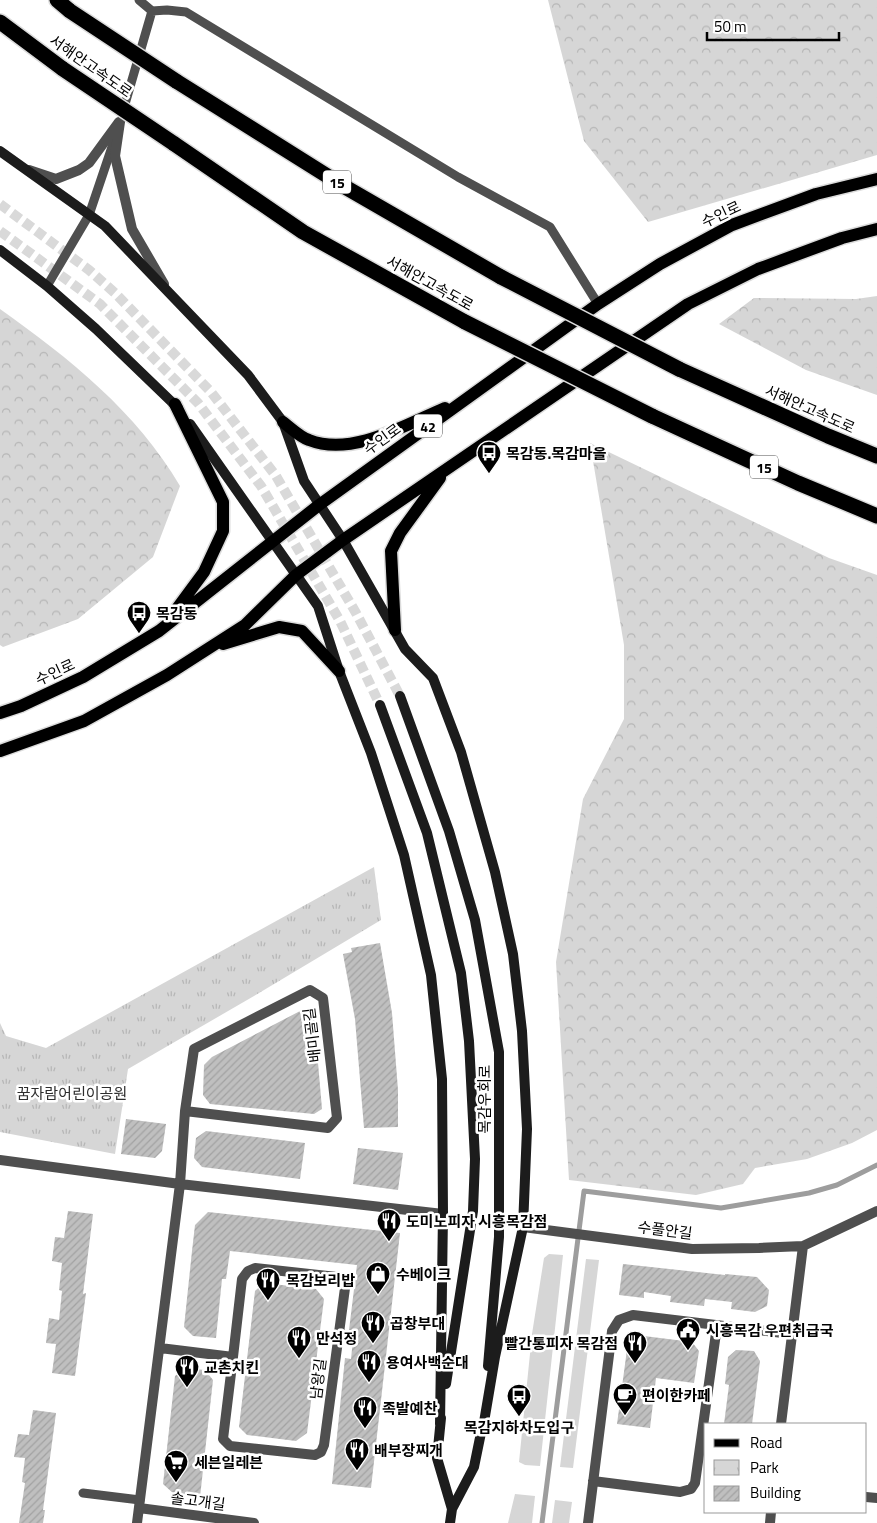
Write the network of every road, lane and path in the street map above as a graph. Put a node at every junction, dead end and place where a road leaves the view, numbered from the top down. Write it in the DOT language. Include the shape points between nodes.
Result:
graph roads {
  1 [pos="56,0"];
  2 [pos="138,0"];
  3 [pos="152,11"];
  4 [pos="0,22"];
  5 [pos="120,122"];
  6 [pos="0,151"];
  7 [pos="22,167"];
  8 [pos="877,179"];
  9 [pos="88,215"];
  10 [pos="877,228"];
  11 [pos="0,250"];
  12 [pos="47,286"];
  13 [pos="167,290"];
  14 [pos="598,304"];
  15 [pos="468,398"];
  16 [pos="175,404"];
  17 [pos="283,422"];
  18 [pos="877,456"];
  19 [pos="447,469"];
  20 [pos="319,505"];
  21 [pos="877,516"];
  22 [pos="343,540"];
  23 [pos="272,541"];
  24 [pos="296,575"];
  25 [pos="395,630"];
  26 [pos="160,631"];
  27 [pos="207,649"];
  28 [pos="339,672"];
  29 [pos="400,696"];
  30 [pos="380,705"];
  31 [pos="0,713"];
  32 [pos="0,751"];
  33 [pos="185,1112"];
  34 [pos="0,1160"];
  35 [pos="180,1184"];
  36 [pos="877,1211"];
  37 [pos="443,1214"];
  38 [pos="523,1227"];
  39 [pos="803,1246"];
  40 [pos="717,1326"];
  41 [pos="791,1334"];
  42 [pos="160,1348"];
  43 [pos="234,1357"];
  44 [pos="781,1423"];
  45 [pos="440,1424"];
  46 [pos="482,1428"];
  47 [pos="593,1481"];
  48 [pos="83,1493"];
  49 [pos="139,1504"];
  50 [pos="452,1509"];
  51 [pos="137,1523"];
  52 [pos="254,1523"];
  53 [pos="450,1523"];
  54 [pos="588,1523"];
  1 -- 18 [label="highway, 서해안고속도로 / 15, bridge" via="176,81 346,188 501,277 679,369"];
  2 -- 3 [label="lane"];
  3 -- 5 [label="lane"];
  3 -- 14 [label="lane" via="186,12 458,177 550,227"];
  4 -- 21 [label="highway, 서해안고속도로 / 15, bridge" via="64,70 303,232 465,322 652,416"];
  5 -- 7 [label="street" via="89,163 79,170 56,179"];
  5 -- 9 [label="lane"];
  5 -- 13 [label="street" via="115,156 132,229"];
  6 -- 7 [label="main road"];
  7 -- 9 [label="main road"];
  8 -- 14 [label="main road, 수인로 / 42" via="816,194 732,225 660,264"];
  9 -- 12 [label="lane"];
  9 -- 13 [label="main road" via="105,226"];
  10 -- 19 [label="main road" via="758,269 688,304"];
  11 -- 12 [label="main road"];
  12 -- 16 [label="main road"];
  13 -- 17 [label="main road" via="248,375"];
  14 -- 15 [label="main road, 수인로 / 42"];
  15 -- 17 [label="main road" via="368,440 336,445 308,440"];
  15 -- 20 [label="main road, 수인로 / 42"];
  16 -- 23 [label="main road"];
  16 -- 26 [label="main road" via="222,502 223,531 204,572"];
  17 -- 20 [label="main road" via="304,482"];
  19 -- 22 [label="main road"];
  19 -- 25 [label="main road" via="400,533 391,551"];
  20 -- 22 [label="main road"];
  20 -- 23 [label="main road, 수인로 / 42"];
  22 -- 24 [label="main road"];
  22 -- 25 [label="main road"];
  23 -- 24 [label="main road"];
  23 -- 26 [label="main road, 수인로 / 42"];
  24 -- 27 [label="main road" via="245,625"];
  24 -- 28 [label="main road" via="318,606"];
  25 -- 38 [label="main road" via="405,649 432,678 461,752 495,872 513,954 522,1031 527,1129"];
  26 -- 31 [label="main road, 수인로 / 42" via="83,677"];
  27 -- 28 [label="main road" via="279,627 302,630"];
  27 -- 32 [label="main road" via="84,721"];
  28 -- 37 [label="main road" via="371,753 404,855 431,975 442,1079"];
  29 -- 46 [label="main road, 목감우회로" via="449,831 475,920 499,1052 499,1236"];
  30 -- 45 [label="main road, 목감우회로" via="427,832 461,973 469,1042 475,1158 473,1212"];
  33 -- 33 [label="street, 배미골길" via="194,1049 310,990 323,998 337,1118 328,1128"];
  33 -- 35 [label="street, 배미골길"];
  34 -- 35 [label="street"];
  35 -- 37 [label="street"];
  35 -- 42 [label="street"];
  36 -- 39 [label="street, 수풀안길"];
  37 -- 45 [label="main road"];
  38 -- 39 [label="street, 수풀안길" via="692,1249"];
  38 -- 46 [label="main road"];
  39 -- 41 [label="street"];
  40 -- 41 [label="street"];
  40 -- 47 [label="street" via="633,1315 619,1320 612,1330"];
  40 -- 47 [label="street" via="692,1490 680,1492"];
  41 -- 44 [label="street"];
  42 -- 43 [label="street"];
  42 -- 49 [label="street"];
  43 -- 43 [label="street, 남왕길" via="242,1279 248,1271 255,1268 337,1277 343,1281 340,1327 321,1452 315,1455 226,1444 223,1439"];
  45 -- 50 [label="main road, 목감우회로" via="437,1458"];
  46 -- 50 [label="main road, 목감우회로" via="474,1466"];
  47 -- 54 [label="street"];
  48 -- 49 [label="lane"];
  49 -- 51 [label="street"];
  49 -- 52 [label="street, 솔고개길"];
  50 -- 53 [label="main road, 목감우회로"];
}
